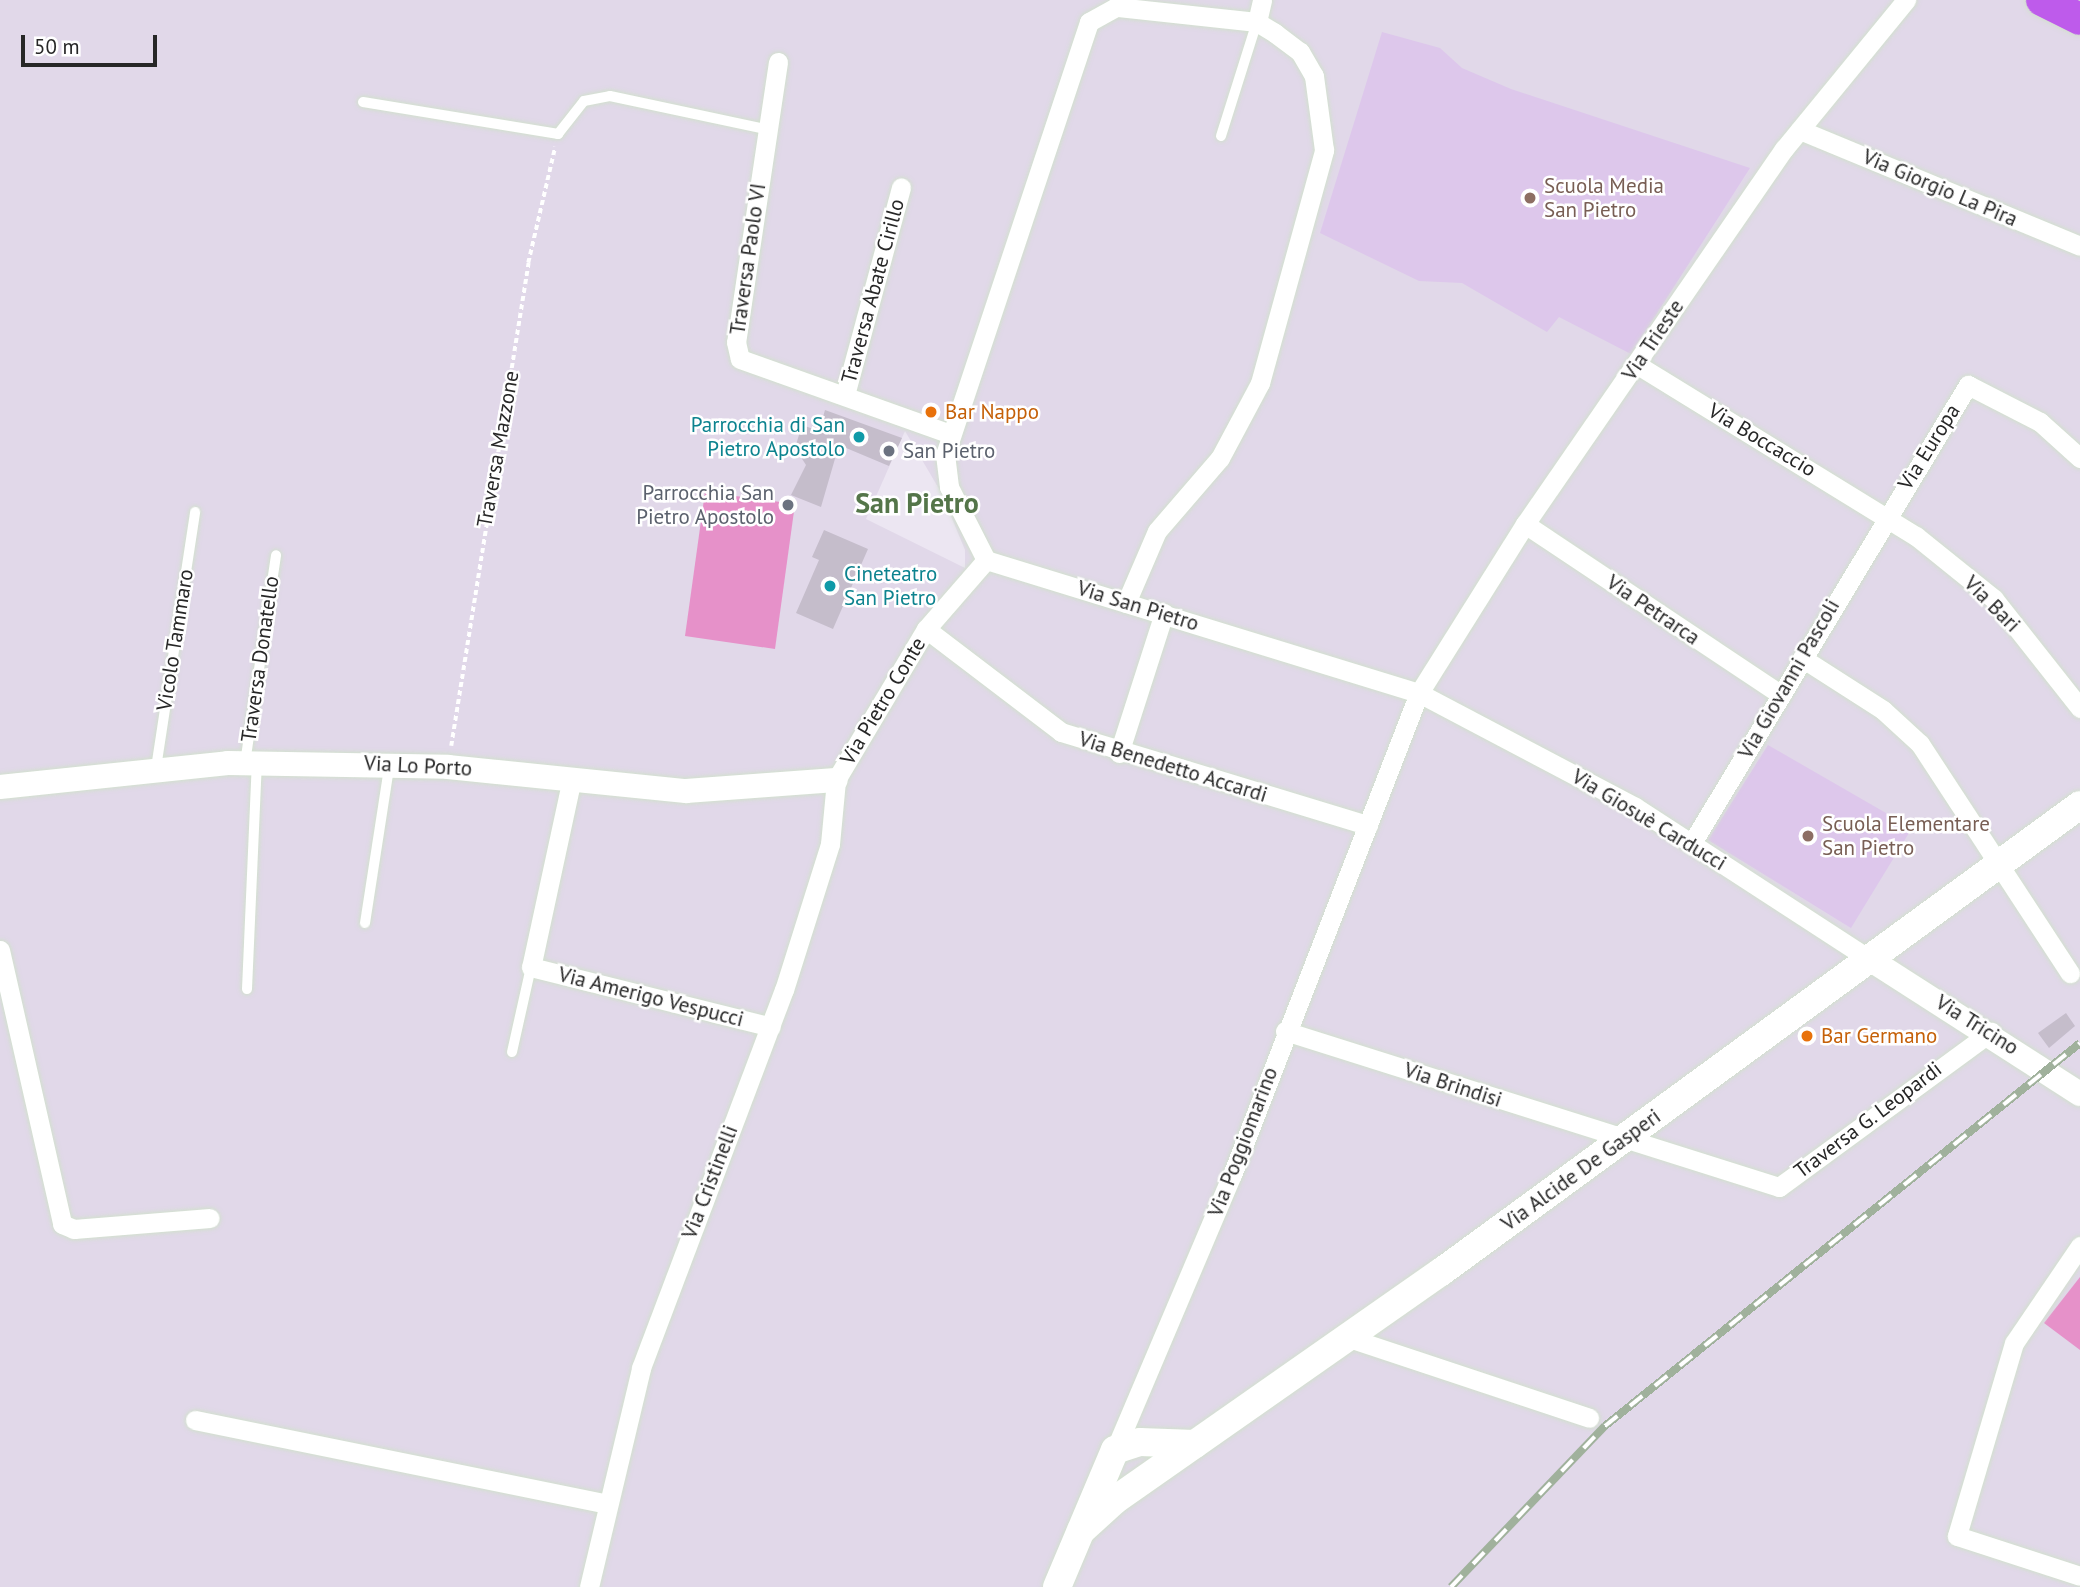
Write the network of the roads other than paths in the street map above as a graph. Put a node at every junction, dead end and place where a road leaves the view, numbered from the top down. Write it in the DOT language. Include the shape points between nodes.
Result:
graph roads {
  1 [pos="1262,0"];
  2 [pos="1906,0"];
  3 [pos="2042,0"];
  4 [pos="2080,19"];
  5 [pos="1257,22"];
  6 [pos="778,62"];
  7 [pos="363,102"];
  8 [pos="765,130"];
  9 [pos="1800,130"];
  10 [pos="1221,136"];
  11 [pos="901,187"];
  12 [pos="2080,246"];
  13 [pos="1636,365"];
  14 [pos="845,395"];
  15 [pos="951,434"];
  16 [pos="2080,458"];
  17 [pos="195,512"];
  18 [pos="1887,515"];
  19 [pos="1525,524"];
  20 [pos="276,555"];
  21 [pos="986,560"];
  22 [pos="1126,603"];
  23 [pos="1164,613"];
  24 [pos="926,629"];
  25 [pos="1802,658"];
  26 [pos="1419,693"];
  27 [pos="1781,695"];
  28 [pos="2080,708"];
  29 [pos="1119,753"];
  30 [pos="251,763"];
  31 [pos="389,764"];
  32 [pos="156,769"];
  33 [pos="572,778"];
  34 [pos="836,780"];
  35 [pos="0,787"];
  36 [pos="2080,805"];
  37 [pos="1368,825"];
  38 [pos="1692,843"];
  39 [pos="2002,862"];
  40 [pos="365,923"];
  41 [pos="0,950"];
  42 [pos="1871,960"];
  43 [pos="531,967"];
  44 [pos="2070,973"];
  45 [pos="247,989"];
  46 [pos="771,1027"];
  47 [pos="1285,1031"];
  48 [pos="1991,1032"];
  49 [pos="512,1052"];
  50 [pos="2080,1094"];
  51 [pos="1621,1141"];
  52 [pos="210,1218"];
  53 [pos="2080,1246"];
  54 [pos="1349,1338"];
  55 [pos="1589,1418"];
  56 [pos="195,1420"];
  57 [pos="1195,1444"];
  58 [pos="1121,1451"];
  59 [pos="1139,1483"];
  60 [pos="607,1504"];
  61 [pos="1081,1531"];
  62 [pos="2080,1576"];
  63 [pos="589,1587"];
  64 [pos="1057,1587"];
  1 -- 5 [label="street"];
  2 -- 9 [label="street, Via Trieste"];
  3 -- 4 [label="main road"];
  5 -- 10 [label="lane"];
  5 -- 15 [label="street" via="1116,7 1088,22 962,419"];
  5 -- 22 [label="street" via="1300,52 1314,76 1324,127 1319,179 1260,383 1241,425 1157,531"];
  6 -- 8 [label="street, Traversa Paolo VI"];
  7 -- 8 [label="lane" via="558,134 584,101 610,96"];
  8 -- 14 [label="street, Traversa Paolo VI" via="736,351 753,367"];
  9 -- 12 [label="street, Via Giorgio La Pira"];
  9 -- 13 [label="street, Via Trieste"];
  11 -- 14 [label="street, Traversa Abate Cirillo"];
  13 -- 18 [label="street, Via Boccaccio"];
  13 -- 19 [label="street, Via Trieste"];
  14 -- 15 [label="street, Traversa Paolo VI"];
  15 -- 21 [label="street" via="949,487"];
  16 -- 18 [label="street, Via Europa" via="2040,422 1968,385"];
  17 -- 32 [label="lane, Vicolo Tammaro"];
  18 -- 25 [label="street, Via Giovanni Pascoli"];
  18 -- 28 [label="street, Via Bari" via="1994,599"];
  19 -- 26 [label="street, Via Trieste"];
  19 -- 27 [label="street, Via Petrarca"];
  20 -- 30 [label="lane, Traversa Donatello"];
  21 -- 22 [label="street, Via San Pietro"];
  21 -- 24 [label="street, Via Pietro Conte"];
  22 -- 23 [label="street, Via San Pietro"];
  23 -- 26 [label="street, Via San Pietro"];
  23 -- 29 [label="street"];
  24 -- 29 [label="street, Via Benedetto Accardi" via="1061,732"];
  24 -- 34 [label="street, Via Pietro Conte"];
  25 -- 27 [label="street, Via Giovanni Pascoli"];
  25 -- 39 [label="street" via="1883,710 1920,744 1959,809"];
  26 -- 37 [label="street, Via Poggiomarino"];
  26 -- 38 [label="street, Via Giosuè Carducci"];
  27 -- 38 [label="street, Via Giovanni Pascoli"];
  29 -- 37 [label="street, Via Benedetto Accardi"];
  30 -- 31 [label="street, Via Lo Porto"];
  30 -- 32 [label="street, Via Lo Porto"];
  30 -- 45 [label="lane, Traversa Donatello"];
  31 -- 33 [label="street, Via Lo Porto"];
  31 -- 40 [label="lane"];
  32 -- 35 [label="street, Via Lo Porto"];
  33 -- 34 [label="street, Via Lo Porto" via="686,791"];
  33 -- 43 [label="street, Via Amerigo Vespucci"];
  34 -- 46 [label="street, Via Cristinelli" via="830,844"];
  36 -- 39 [label="main road, Via Alcide De Gasperi"];
  37 -- 47 [label="street, Via Poggiomarino"];
  38 -- 42 [label="street, Via Giosuè Carducci"];
  39 -- 42 [label="main road, Via Alcide De Gasperi"];
  39 -- 44 [label="street"];
  41 -- 52 [label="street" via="62,1224 74,1229"];
  42 -- 48 [label="street, Via Tricino"];
  42 -- 51 [label="main road, Via Alcide De Gasperi"];
  43 -- 46 [label="street, Via Amerigo Vespucci"];
  43 -- 49 [label="lane, Via Amerigo Vespucci"];
  46 -- 60 [label="street, Via Cristinelli" via="641,1368"];
  47 -- 51 [label="street, Via Brindisi"];
  47 -- 58 [label="street, Via Poggiomarino"];
  48 -- 50 [label="street, Via Tricino"];
  48 -- 51 [label="street, Traversa G. Leopardi" via="1779,1187"];
  51 -- 54 [label="main road, Via Alcide De Gasperi"];
  53 -- 62 [label="street" via="2014,1343 1957,1536"];
  54 -- 55 [label="street"];
  54 -- 57 [label="main road, Via Alcide De Gasperi"];
  56 -- 60 [label="street"];
  57 -- 58 [label="main road"];
  57 -- 59 [label="main road, Via Alcide De Gasperi"];
  58 -- 59 [label="main road" via="1113,1482"];
  58 -- 59 [label="main road" via="1156,1457"];
  58 -- 61 [label="main road, Via Poggiomarino"];
  59 -- 61 [label="main road, Via Alcide De Gasperi"];
  60 -- 63 [label="street, Via Cristinelli"];
  61 -- 64 [label="main road, Via Poggiomarino"];
}
